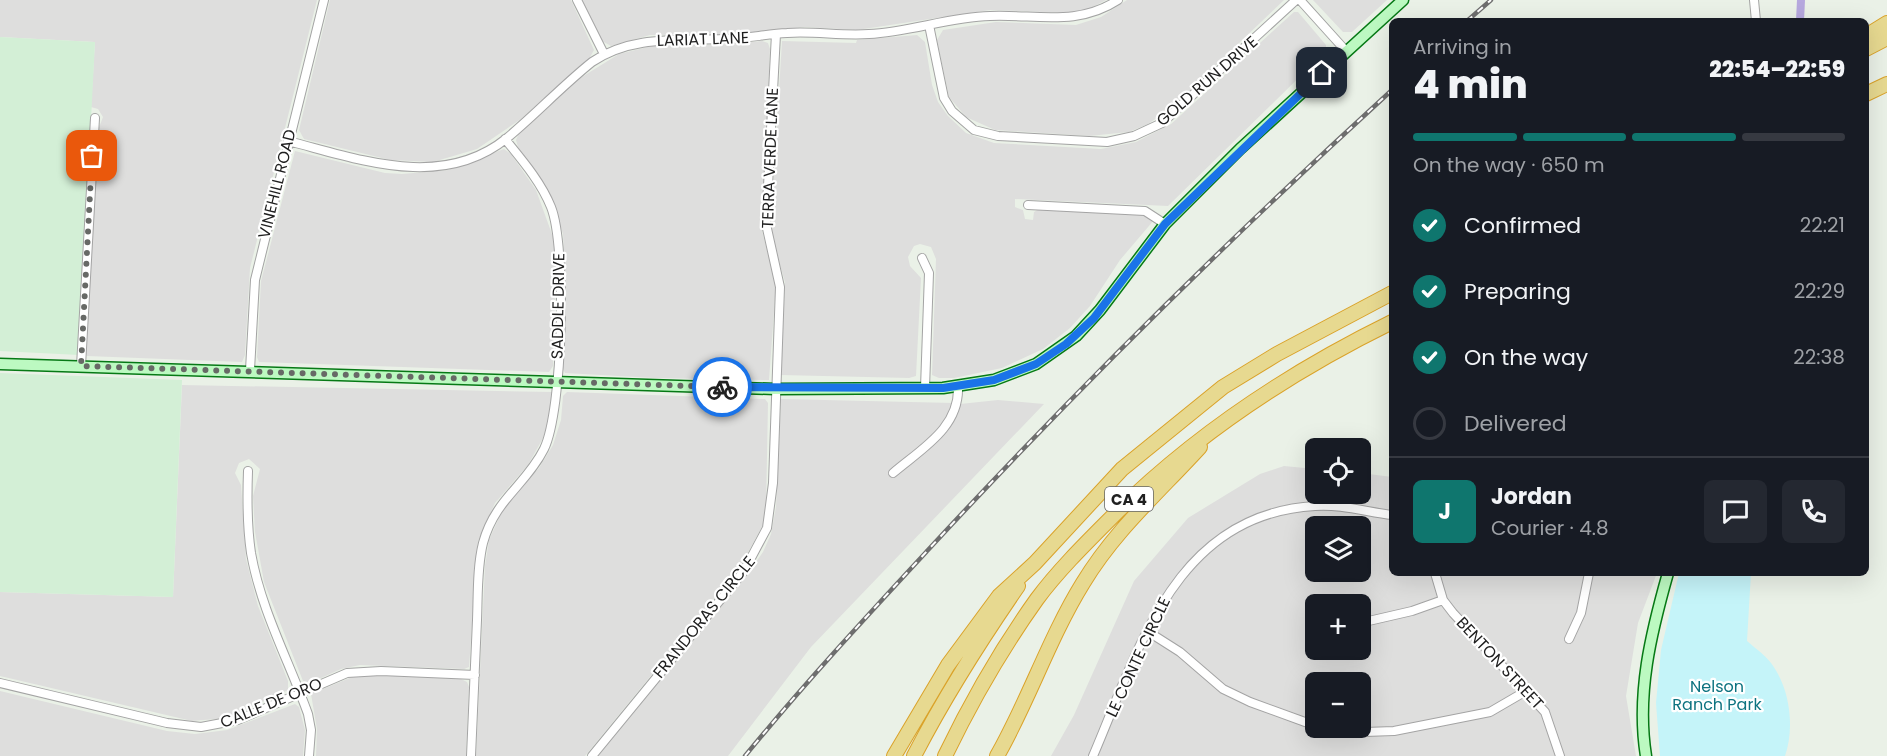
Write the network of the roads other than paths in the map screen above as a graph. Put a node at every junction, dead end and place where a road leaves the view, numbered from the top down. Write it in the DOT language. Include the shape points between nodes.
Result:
graph roads {
  1 [pos="324,0"];
  2 [pos="577,0"];
  3 [pos="1118,0"];
  4 [pos="1298,0"];
  5 [pos="1402,0"];
  6 [pos="1754,0"];
  7 [pos="1756,18"];
  8 [pos="1887,23"];
  9 [pos="929,25"];
  10 [pos="776,34"];
  11 [pos="1887,38"];
  12 [pos="1869,41"];
  13 [pos="1346,51"];
  14 [pos="604,54"];
  15 [pos="1887,86"];
  16 [pos="1869,93"];
  17 [pos="95,118"];
  18 [pos="505,139"];
  19 [pos="288,141"];
  20 [pos="1028,205"];
  21 [pos="1165,224"];
  22 [pos="922,258"];
  23 [pos="1389,295"];
  24 [pos="1389,324"];
  25 [pos="0,364"];
  26 [pos="81,366"];
  27 [pos="250,370"];
  28 [pos="557,380"];
  29 [pos="958,386"];
  30 [pos="776,388"];
  31 [pos="925,388"];
  32 [pos="1223,422"];
  33 [pos="248,471"];
  34 [pos="893,473"];
  35 [pos="1389,515"];
  36 [pos="1035,563"];
  37 [pos="1437,576"];
  38 [pos="1588,576"];
  39 [pos="1667,576"];
  40 [pos="1443,600"];
  41 [pos="1371,620"];
  42 [pos="1148,631"];
  43 [pos="1569,639"];
  44 [pos="475,675"];
  45 [pos="0,683"];
  46 [pos="1526,691"];
  47 [pos="300,693"];
  48 [pos="1305,723"];
  49 [pos="1371,732"];
  50 [pos="309,756"];
  51 [pos="471,756"];
  52 [pos="592,756"];
  53 [pos="894,756"];
  54 [pos="915,756"];
  55 [pos="945,756"];
  56 [pos="997,756"];
  57 [pos="1093,756"];
  58 [pos="1560,756"];
  59 [pos="1646,756"];
  1 -- 19 [label="street, VINEHILL ROAD"];
  2 -- 14 [label="street"];
  3 -- 9 [label="street, LARIAT LANE" via="1076,18 992,15"];
  4 -- 9 [label="street, GOLD RUN DRIVE" via="1162,123 1134,136 1107,142 998,136 974,130 952,111 944,98"];
  4 -- 13 [label="street"];
  5 -- 13 [label="street"];
  6 -- 7 [label="street"];
  8 -- 12 [label="highway"];
  9 -- 10 [label="street, LARIAT LANE" via="869,34"];
  10 -- 14 [label="street, LARIAT LANE" via="655,40"];
  10 -- 30 [label="street, TERRA VERDE LANE" via="766,224 780,287"];
  11 -- 12 [label="highway"];
  13 -- 21 [label="street"];
  14 -- 18 [label="street, LARIAT LANE"];
  15 -- 16 [label="highway"];
  17 -- 26 [label="street"];
  18 -- 19 [label="street, LARIAT LANE" via="473,157 422,168 383,166"];
  18 -- 28 [label="street, SADDLE DRIVE" via="542,189 559,239"];
  19 -- 27 [label="street, VINEHILL ROAD" via="255,279"];
  20 -- 21 [label="street" via="1145,211"];
  21 -- 29 [label="street" via="1094,318 1066,344 1012,375"];
  22 -- 31 [label="street" via="929,273"];
  23 -- 36 [label="highway, CA 4" via="1223,387 1122,470"];
  24 -- 32 [label="highway, CA 4" via="1292,375"];
  25 -- 26 [label="street"];
  26 -- 27 [label="street"];
  27 -- 28 [label="street"];
  28 -- 30 [label="street"];
  28 -- 44 [label="street" via="556,411 544,449 498,507 483,545"];
  29 -- 31 [label="street"];
  29 -- 34 [label="street" via="957,405 948,425"];
  30 -- 31 [label="street"];
  30 -- 52 [label="street, FRANDORAS CIRCLE" via="771,509 763,540 744,571"];
  32 -- 55 [label="highway, CA 4" via="1134,494 1038,599 964,717"];
  32 -- 56 [label="highway" via="1133,515 1095,564 1063,619"];
  33 -- 47 [label="street" via="248,527 257,578"];
  35 -- 42 [label="street, LE CONTE CIRCLE" via="1316,506 1251,521 1204,551 1186,568"];
  36 -- 53 [label="highway" via="999,596 970,634"];
  36 -- 54 [label="highway, CA 4" via="979,642"];
  37 -- 40 [label="street, BENTON STREET"];
  38 -- 43 [label="street" via="1581,613"];
  39 -- 59 [label="street" via="1644,683"];
  40 -- 41 [label="street"];
  40 -- 46 [label="street, BENTON STREET"];
  42 -- 48 [label="street" via="1223,688"];
  42 -- 57 [label="street, LE CONTE CIRCLE"];
  44 -- 47 [label="street, CALLE DE ORO" via="357,671"];
  44 -- 51 [label="street"];
  45 -- 47 [label="street, CALLE DE ORO" via="167,723 201,727 238,720"];
  46 -- 49 [label="street" via="1490,712"];
  46 -- 58 [label="street, BENTON STREET" via="1545,712"];
  47 -- 50 [label="street" via="311,730"];
}
